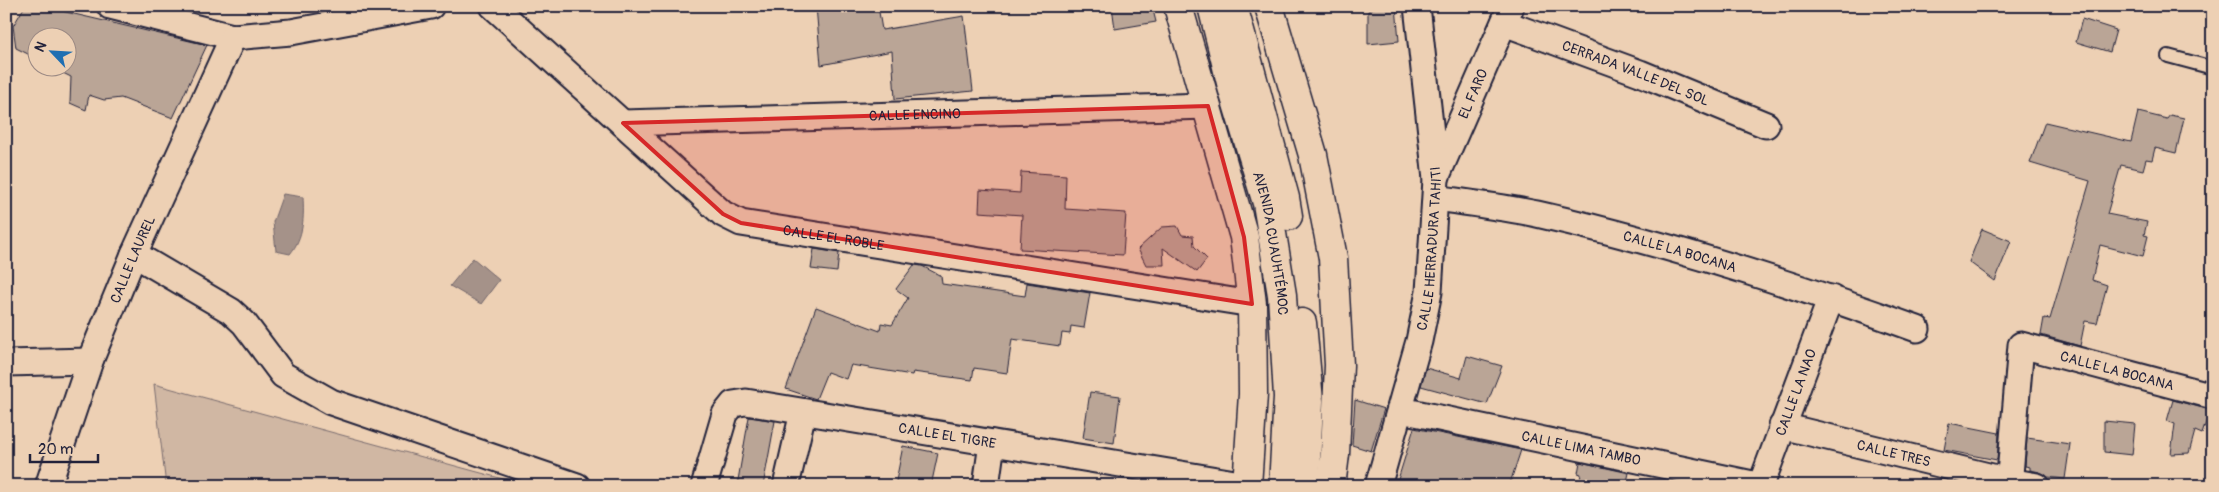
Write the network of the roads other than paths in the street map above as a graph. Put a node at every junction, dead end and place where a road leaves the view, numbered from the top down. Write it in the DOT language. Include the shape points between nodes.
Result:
graph roads {
  1 [pos="110,6"];
  2 [pos="431,6"];
  3 [pos="493,6"];
  4 [pos="1178,6"];
  5 [pos="1212,6"];
  6 [pos="1233,6"];
  7 [pos="1269,6"];
  8 [pos="1417,6"];
  9 [pos="1507,15"];
  10 [pos="232,37"];
  11 [pos="2168,56"];
  12 [pos="2213,68"];
  13 [pos="1208,106"];
  14 [pos="623,123"];
  15 [pos="1766,125"];
  16 [pos="1436,189"];
  17 [pos="134,254"];
  18 [pos="1831,298"];
  19 [pos="1252,304"];
  20 [pos="1918,329"];
  21 [pos="90,361"];
  22 [pos="6,363"];
  23 [pos="2213,396"];
  24 [pos="1401,410"];
  25 [pos="803,412"];
  26 [pos="1782,426"];
  27 [pos="992,443"];
  28 [pos="2009,483"];
  29 [pos="1247,485"];
  30 [pos="1762,485"];
  31 [pos="48,486"];
  32 [pos="577,486"];
  33 [pos="704,486"];
  34 [pos="786,486"];
  35 [pos="986,486"];
  36 [pos="1283,486"];
  37 [pos="1305,486"];
  38 [pos="1331,486"];
  39 [pos="1378,486"];
  40 [pos="2037,486"];
  1 -- 10 [label="street"];
  2 -- 10 [label="street" via="291,32"];
  3 -- 14 [label="street, CALLE EL ROBLE"];
  4 -- 13 [label="street"];
  5 -- 36 [label="street, AVENIDA CUAUHTÉMOC" via="1232,87 1267,203 1282,296 1288,397"];
  6 -- 37 [label="street, AVENIDA CUAUHTÉMOC" via="1286,198 1309,401"];
  7 -- 38 [label="street" via="1314,155 1333,258 1339,364"];
  8 -- 16 [label="street, CALLE HERRADURA TAHITI"];
  9 -- 15 [label="street, CERRADA VALLE DEL SOL"];
  9 -- 16 [label="street, EL FARO"];
  10 -- 17 [label="street, CALLE LAUREL"];
  11 -- 12 [label="lane"];
  13 -- 14 [label="street, CALLE ENCINO"];
  13 -- 19 [label="street" via="1244,237"];
  14 -- 19 [label="street, CALLE EL ROBLE" via="723,214 741,223"];
  16 -- 18 [label="street, CALLE LA BOCANA" via="1642,240"];
  16 -- 24 [label="street, CALLE HERRADURA TAHITI" via="1429,292"];
  17 -- 21 [label="street, CALLE LAUREL"];
  17 -- 32 [label="street" via="231,311 244,323 283,375 307,390 331,402"];
  18 -- 20 [label="street, CALLE LA BOCANA"];
  18 -- 26 [label="street, CALLE LA NAO"];
  19 -- 29 [label="street" via="1253,394"];
  21 -- 22 [label="street"];
  21 -- 31 [label="street, CALLE LAUREL"];
  23 -- 28 [label="street, CALLE LA BOCANA" via="2021,345"];
  24 -- 30 [label="street, CALLE LIMA TAMBO"];
  24 -- 39 [label="street, CALLE HERRADURA TAHITI"];
  25 -- 27 [label="street, CALLE EL TIGRE"];
  25 -- 33 [label="street, CALLE EL TIGRE" via="746,402 733,404 725,414"];
  25 -- 34 [label="street"];
  26 -- 28 [label="street, CALLE TRES"];
  26 -- 30 [label="street, CALLE LA NAO"];
  27 -- 29 [label="street, CALLE EL TIGRE"];
  27 -- 35 [label="street"];
  28 -- 40 [label="street, CALLE TRES"];
}
